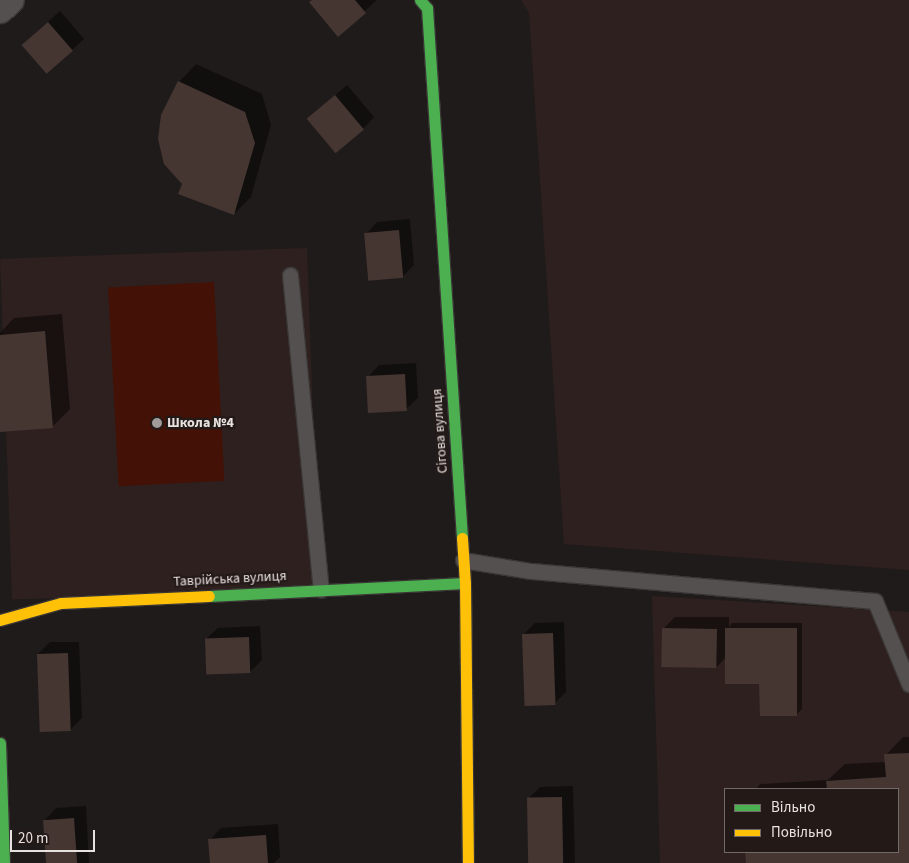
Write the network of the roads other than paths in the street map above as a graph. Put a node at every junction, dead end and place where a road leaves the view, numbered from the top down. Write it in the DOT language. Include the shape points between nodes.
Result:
graph roads {
  1 [pos="10,0"];
  2 [pos="420,0"];
  3 [pos="0,9"];
  4 [pos="290,275"];
  5 [pos="463,560"];
  6 [pos="465,583"];
  7 [pos="321,589"];
  8 [pos="0,620"];
  9 [pos="909,684"];
  10 [pos="0,744"];
  11 [pos="4,863"];
  12 [pos="468,863"];
  1 -- 3 [label="street"];
  2 -- 5 [label="street, Сігова вулиця" via="427,8"];
  4 -- 7 [label="lane"];
  5 -- 6 [label="street, Сігова вулиця"];
  5 -- 9 [label="lane" via="531,571 875,601"];
  6 -- 7 [label="street, Таврійська вулиця"];
  6 -- 12 [label="street, Сігова вулиця"];
  7 -- 8 [label="street, Таврійська вулиця" via="60,603"];
  10 -- 11 [label="street"];
}
